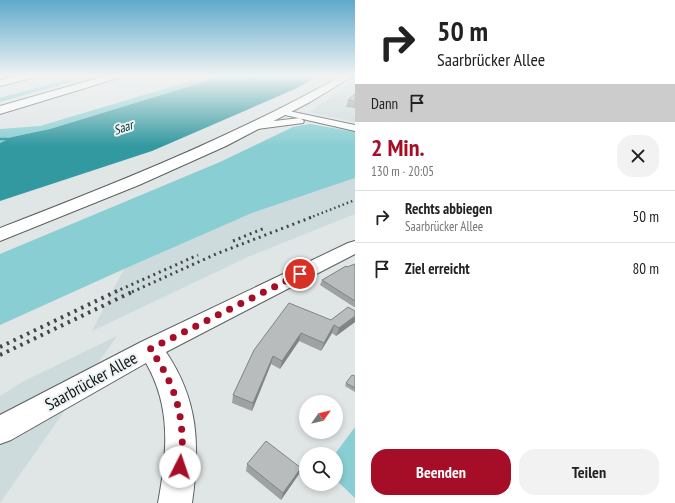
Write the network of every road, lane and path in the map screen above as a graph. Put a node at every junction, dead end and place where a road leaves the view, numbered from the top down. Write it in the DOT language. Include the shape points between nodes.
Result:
graph roads {
  1 [pos="19,99"];
  2 [pos="36,99"];
  3 [pos="307,99"];
  4 [pos="0,105"];
  5 [pos="297,105"];
  6 [pos="0,110"];
  7 [pos="284,112"];
  8 [pos="318,120"];
  9 [pos="257,126"];
  10 [pos="355,128"];
  11 [pos="0,235"];
  12 [pos="355,247"];
  13 [pos="150,349"];
  14 [pos="0,430"];
  15 [pos="175,503"];
  1 -- 4 [label="highway"];
  2 -- 6 [label="highway"];
  3 -- 5 [label="main road"];
  5 -- 7 [label="main road"];
  5 -- 8 [label="street" via="301,112"];
  7 -- 8 [label="street"];
  7 -- 9 [label="main road"];
  8 -- 9 [label="street"];
  8 -- 10 [label="street"];
  9 -- 11 [label="main road" via="195,155"];
  12 -- 13 [label="street, Saarbrücker Allee"];
  13 -- 14 [label="street, Saarbrücker Allee"];
  13 -- 15 [label="street" via="171,382 178,407 182,436"];
}
